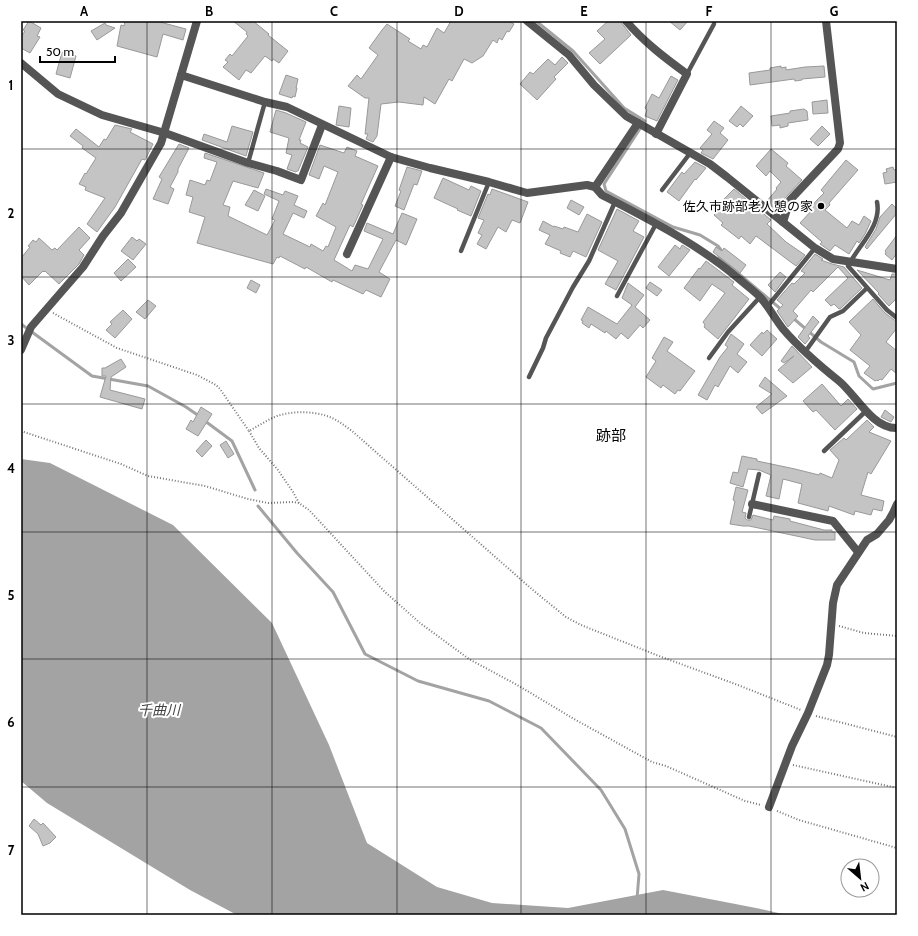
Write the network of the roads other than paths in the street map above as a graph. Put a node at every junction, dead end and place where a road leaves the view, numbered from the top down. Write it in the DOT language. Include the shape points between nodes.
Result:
graph roads {
  1 [pos="197,21"];
  2 [pos="527,21"];
  3 [pos="626,21"];
  4 [pos="826,21"];
  5 [pos="714,24"];
  6 [pos="21,63"];
  7 [pos="687,74"];
  8 [pos="182,75"];
  9 [pos="265,102"];
  10 [pos="322,125"];
  11 [pos="642,126"];
  12 [pos="165,133"];
  13 [pos="656,134"];
  14 [pos="691,152"];
  15 [pos="391,157"];
  16 [pos="248,163"];
  17 [pos="489,182"];
  18 [pos="595,187"];
  19 [pos="662,190"];
  20 [pos="615,202"];
  21 [pos="877,202"];
  22 [pos="783,222"];
  23 [pos="656,224"];
  24 [pos="815,248"];
  25 [pos="461,251"];
  26 [pos="347,254"];
  27 [pos="850,262"];
  28 [pos="897,269"];
  29 [pos="867,288"];
  30 [pos="617,296"];
  31 [pos="760,297"];
  32 [pos="768,305"];
  33 [pos="897,318"];
  34 [pos="21,350"];
  35 [pos="805,352"];
  36 [pos="709,358"];
  37 [pos="529,377"];
  38 [pos="866,411"];
  39 [pos="897,427"];
  40 [pos="824,451"];
  41 [pos="759,474"];
  42 [pos="752,504"];
  43 [pos="897,504"];
  44 [pos="749,517"];
  45 [pos="858,552"];
  46 [pos="768,807"];
  1 -- 8 [label="street"];
  2 -- 11 [label="street" via="569,55 616,107"];
  3 -- 7 [label="street" via="661,55"];
  4 -- 22 [label="street" via="840,143 838,149 790,200"];
  5 -- 7 [label="lane"];
  6 -- 12 [label="street" via="58,94 102,115"];
  7 -- 13 [label="street"];
  8 -- 9 [label="street"];
  8 -- 12 [label="street"];
  9 -- 10 [label="street" via="287,107"];
  9 -- 16 [label="lane"];
  10 -- 15 [label="street"];
  10 -- 16 [label="street" via="301,180"];
  11 -- 13 [label="street"];
  11 -- 18 [label="street"];
  12 -- 16 [label="street"];
  12 -- 34 [label="street" via="121,213 83,267 31,327"];
  13 -- 14 [label="street"];
  14 -- 19 [label="lane"];
  14 -- 22 [label="street" via="727,176"];
  15 -- 17 [label="street"];
  15 -- 26 [label="street"];
  17 -- 18 [label="street" via="527,193 587,185"];
  17 -- 25 [label="lane"];
  18 -- 20 [label="street" via="602,195"];
  20 -- 23 [label="street"];
  20 -- 37 [label="lane" via="589,261 546,338"];
  21 -- 27 [label="lane" via="878,216 874,225"];
  22 -- 24 [label="street"];
  23 -- 30 [label="lane"];
  23 -- 31 [label="street" via="690,242 723,265"];
  24 -- 27 [label="street" via="833,259"];
  24 -- 32 [label="lane"];
  27 -- 28 [label="street"];
  27 -- 29 [label="lane" via="849,269"];
  29 -- 33 [label="lane"];
  29 -- 35 [label="lane" via="843,311 830,317"];
  31 -- 32 [label="street"];
  31 -- 36 [label="lane" via="728,332"];
  32 -- 35 [label="street" via="784,330"];
  35 -- 38 [label="street" via="845,386"];
  38 -- 39 [label="street" via="890,428"];
  38 -- 40 [label="lane"];
  41 -- 42 [label="lane"];
  42 -- 44 [label="lane"];
  42 -- 45 [label="street" via="833,521"];
  43 -- 45 [label="street" via="883,528 867,540"];
  45 -- 46 [label="street" via="837,585 827,665"];
}
